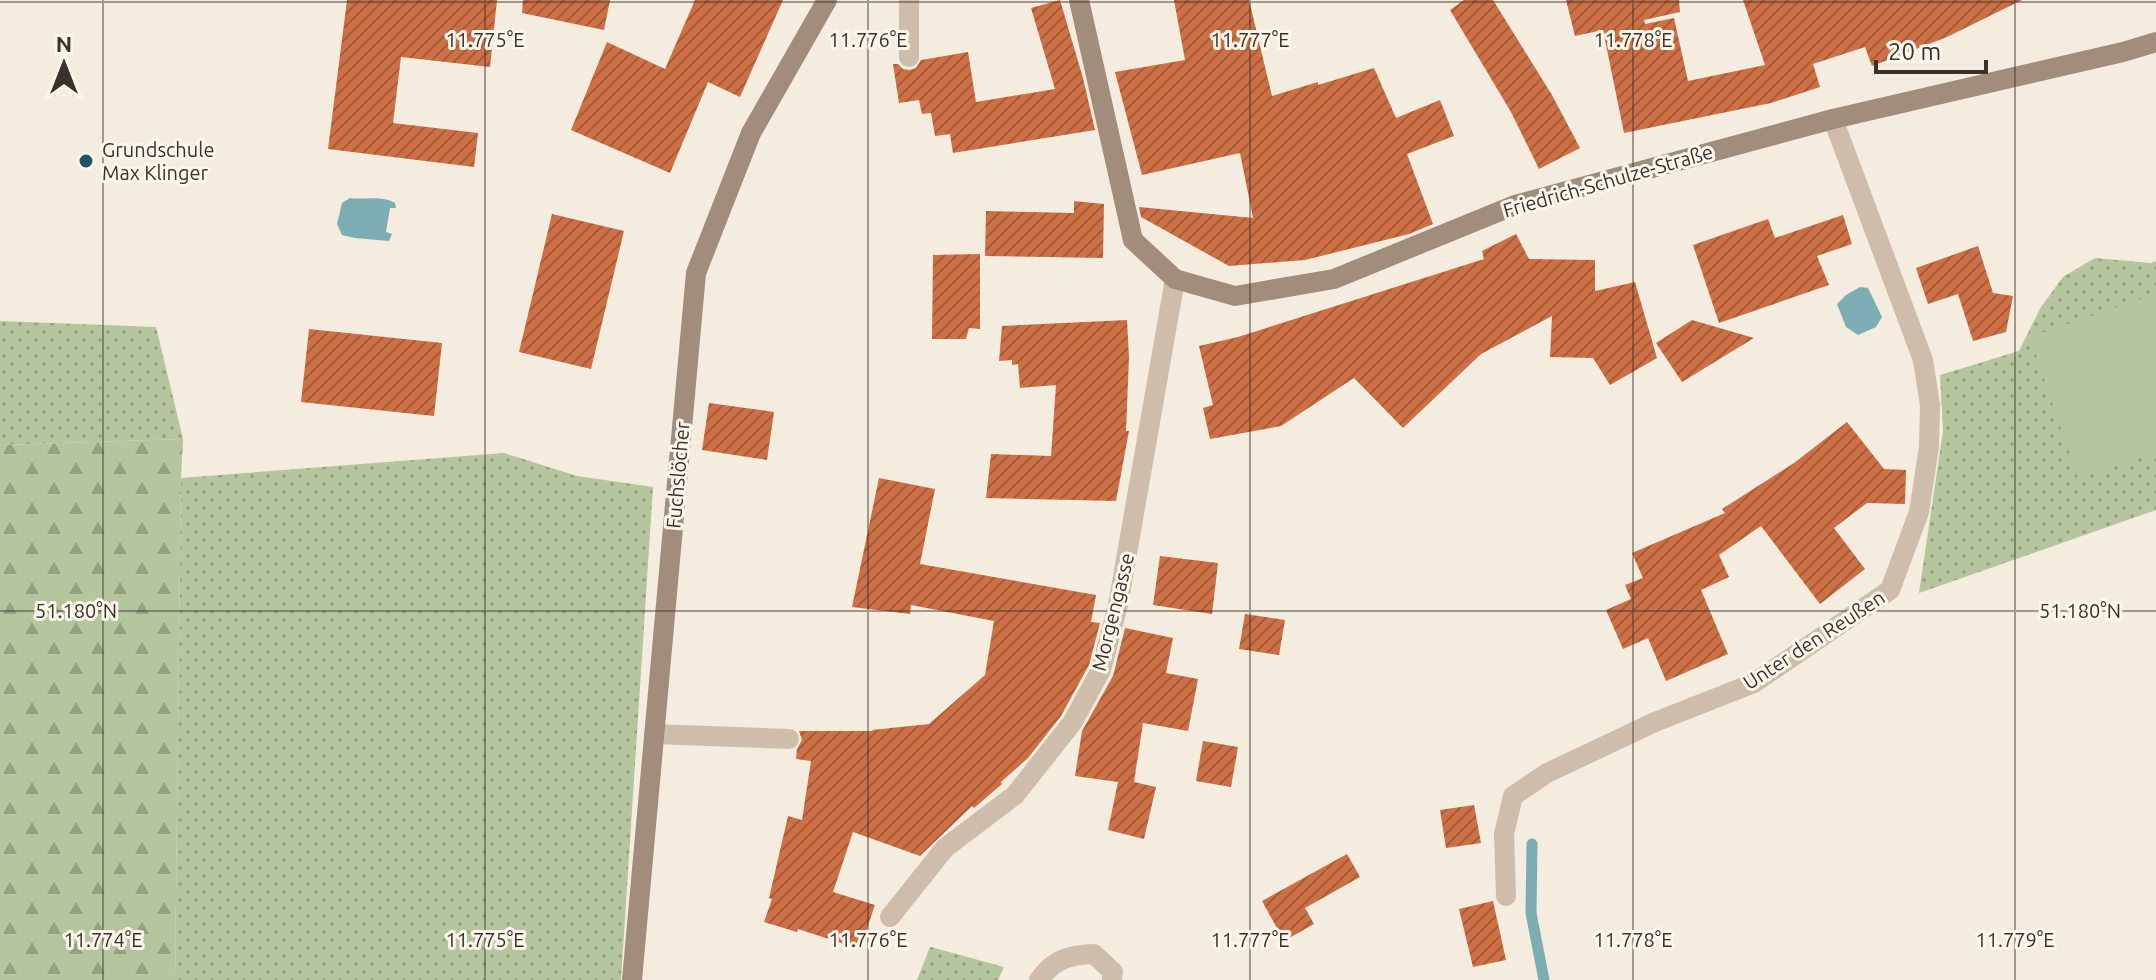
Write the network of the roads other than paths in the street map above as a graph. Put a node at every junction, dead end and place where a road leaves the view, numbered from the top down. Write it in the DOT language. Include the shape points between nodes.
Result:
graph roads {
  1 [pos="827,0"];
  2 [pos="909,0"];
  3 [pos="1079,0"];
  4 [pos="2156,42"];
  5 [pos="909,57"];
  6 [pos="1833,119"];
  7 [pos="1175,279"];
  8 [pos="654,734"];
  9 [pos="789,739"];
  10 [pos="1506,896"];
  11 [pos="890,917"];
  12 [pos="632,980"];
  13 [pos="1039,980"];
  14 [pos="1112,980"];
  1 -- 8 [label="street, Fuchslöcher" via="751,133 696,273"];
  2 -- 5 [label="street"];
  3 -- 7 [label="street, Friedrich-Schulze-Straße" via="1133,240"];
  4 -- 6 [label="street, Friedrich-Schulze-Straße"];
  6 -- 7 [label="street, Friedrich-Schulze-Straße" via="1515,205 1334,279 1235,296"];
  6 -- 10 [label="street, Unter den Reußen" via="1923,360 1930,405 1919,512 1890,590 1754,683 1655,722 1547,773 1513,796 1504,834"];
  7 -- 11 [label="street, Morgengasse" via="1124,575 1101,670 1072,723 1015,795 945,848"];
  8 -- 9 [label="street"];
  8 -- 12 [label="street, Fuchslöcher"];
  13 -- 14 [label="street" via="1070,955 1094,954 1113,972"];
}
